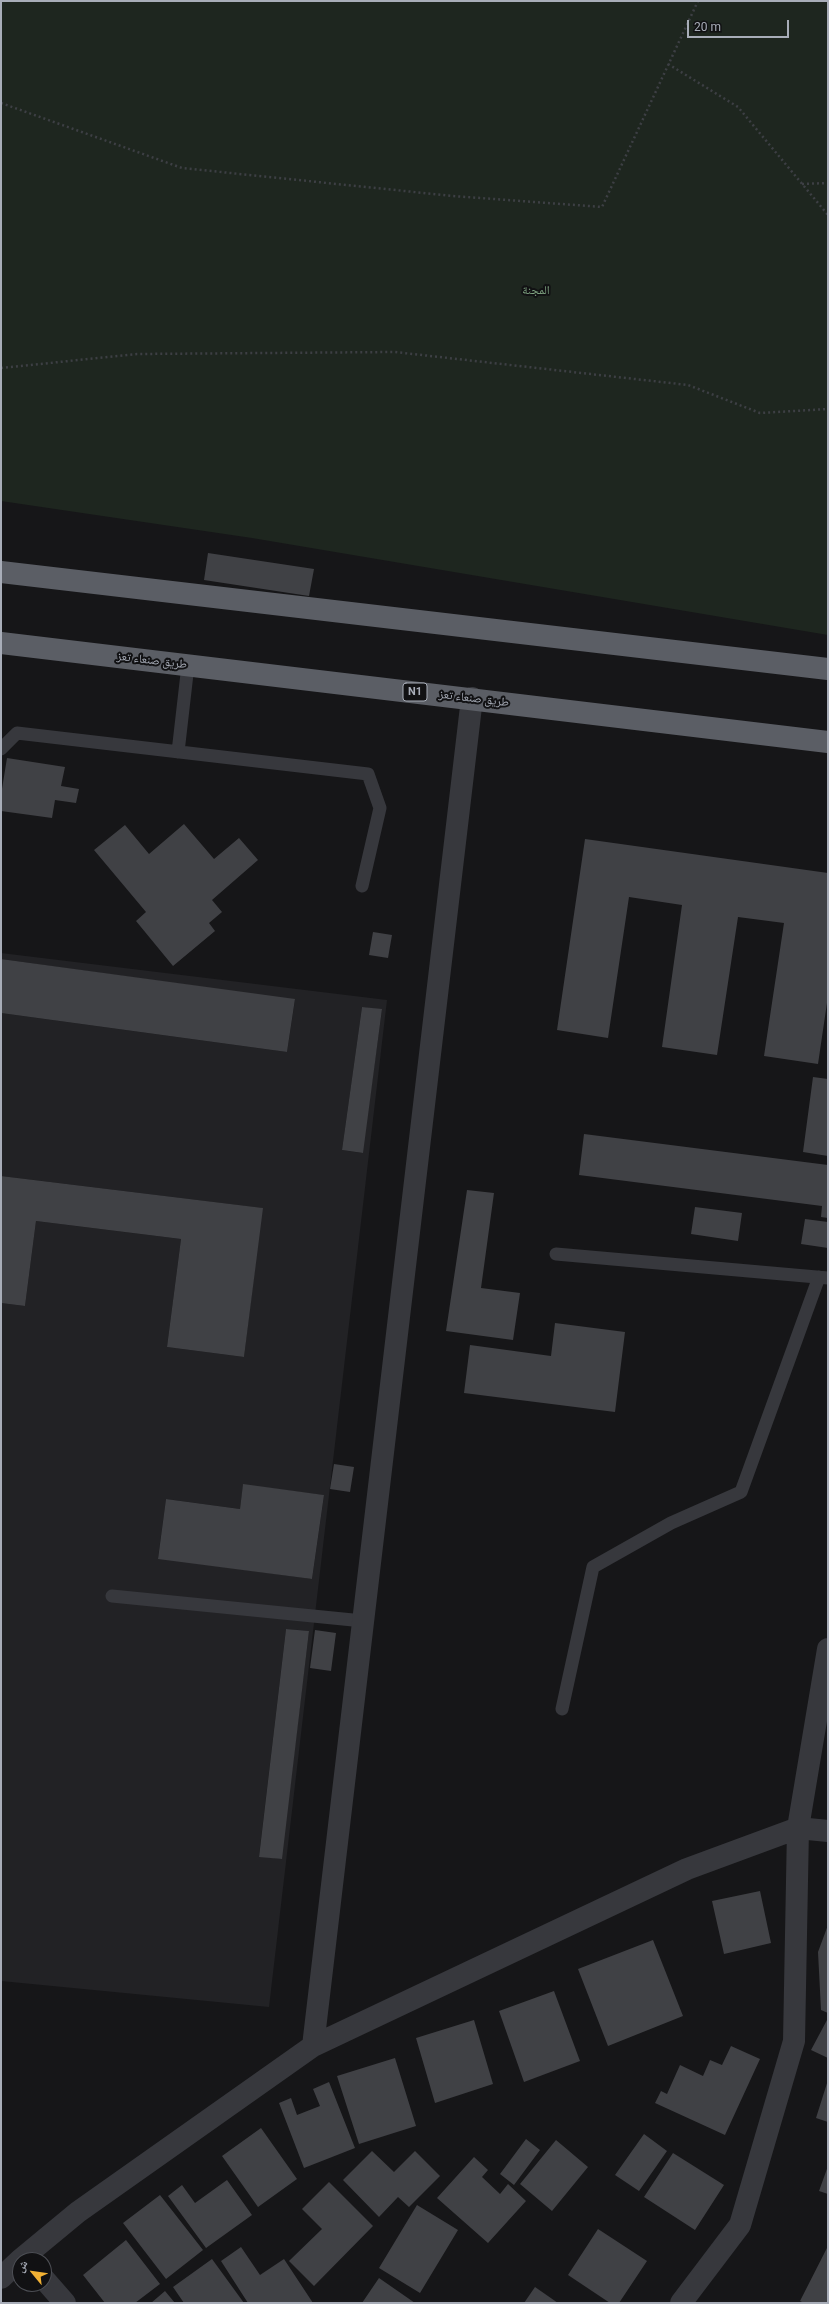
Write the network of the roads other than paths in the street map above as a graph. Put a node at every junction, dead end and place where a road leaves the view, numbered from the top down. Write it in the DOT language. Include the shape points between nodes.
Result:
graph roads {
  1 [pos="1,572"];
  2 [pos="1,643"];
  3 [pos="188,665"];
  4 [pos="828,669"];
  5 [pos="472,698"];
  6 [pos="828,742"];
  7 [pos="1,749"];
  8 [pos="178,752"];
  9 [pos="362,886"];
  10 [pos="556,1254"];
  11 [pos="823,1277"];
  12 [pos="112,1596"];
  13 [pos="363,1621"];
  14 [pos="828,1648"];
  15 [pos="562,1709"];
  16 [pos="798,1828"];
  17 [pos="828,1831"];
  18 [pos="313,2046"];
  19 [pos="31,2252"];
  20 [pos="12,2268"];
  21 [pos="1,2278"];
  22 [pos="52,2288"];
  23 [pos="65,2303"];
  24 [pos="681,2303"];
  1 -- 4 [label="highway"];
  2 -- 3 [label="highway, طريق صنعاء تعز / N1"];
  3 -- 5 [label="highway, طريق صنعاء تعز / N1"];
  3 -- 8 [label="lane"];
  5 -- 6 [label="highway, طريق صنعاء تعز / N1"];
  5 -- 13 [label="street"];
  7 -- 8 [label="lane" via="17,734"];
  8 -- 9 [label="lane" via="368,774 380,808"];
  10 -- 11 [label="lane"];
  11 -- 15 [label="lane" via="742,1492 671,1523 593,1567"];
  12 -- 13 [label="lane"];
  13 -- 18 [label="street"];
  14 -- 16 [label="street"];
  16 -- 17 [label="street"];
  16 -- 18 [label="street" via="687,1868"];
  16 -- 24 [label="street" via="794,2041 740,2225"];
  18 -- 19 [label="street" via="78,2212"];
  20 -- 21 [label="street"];
  22 -- 23 [label="street"];
}
